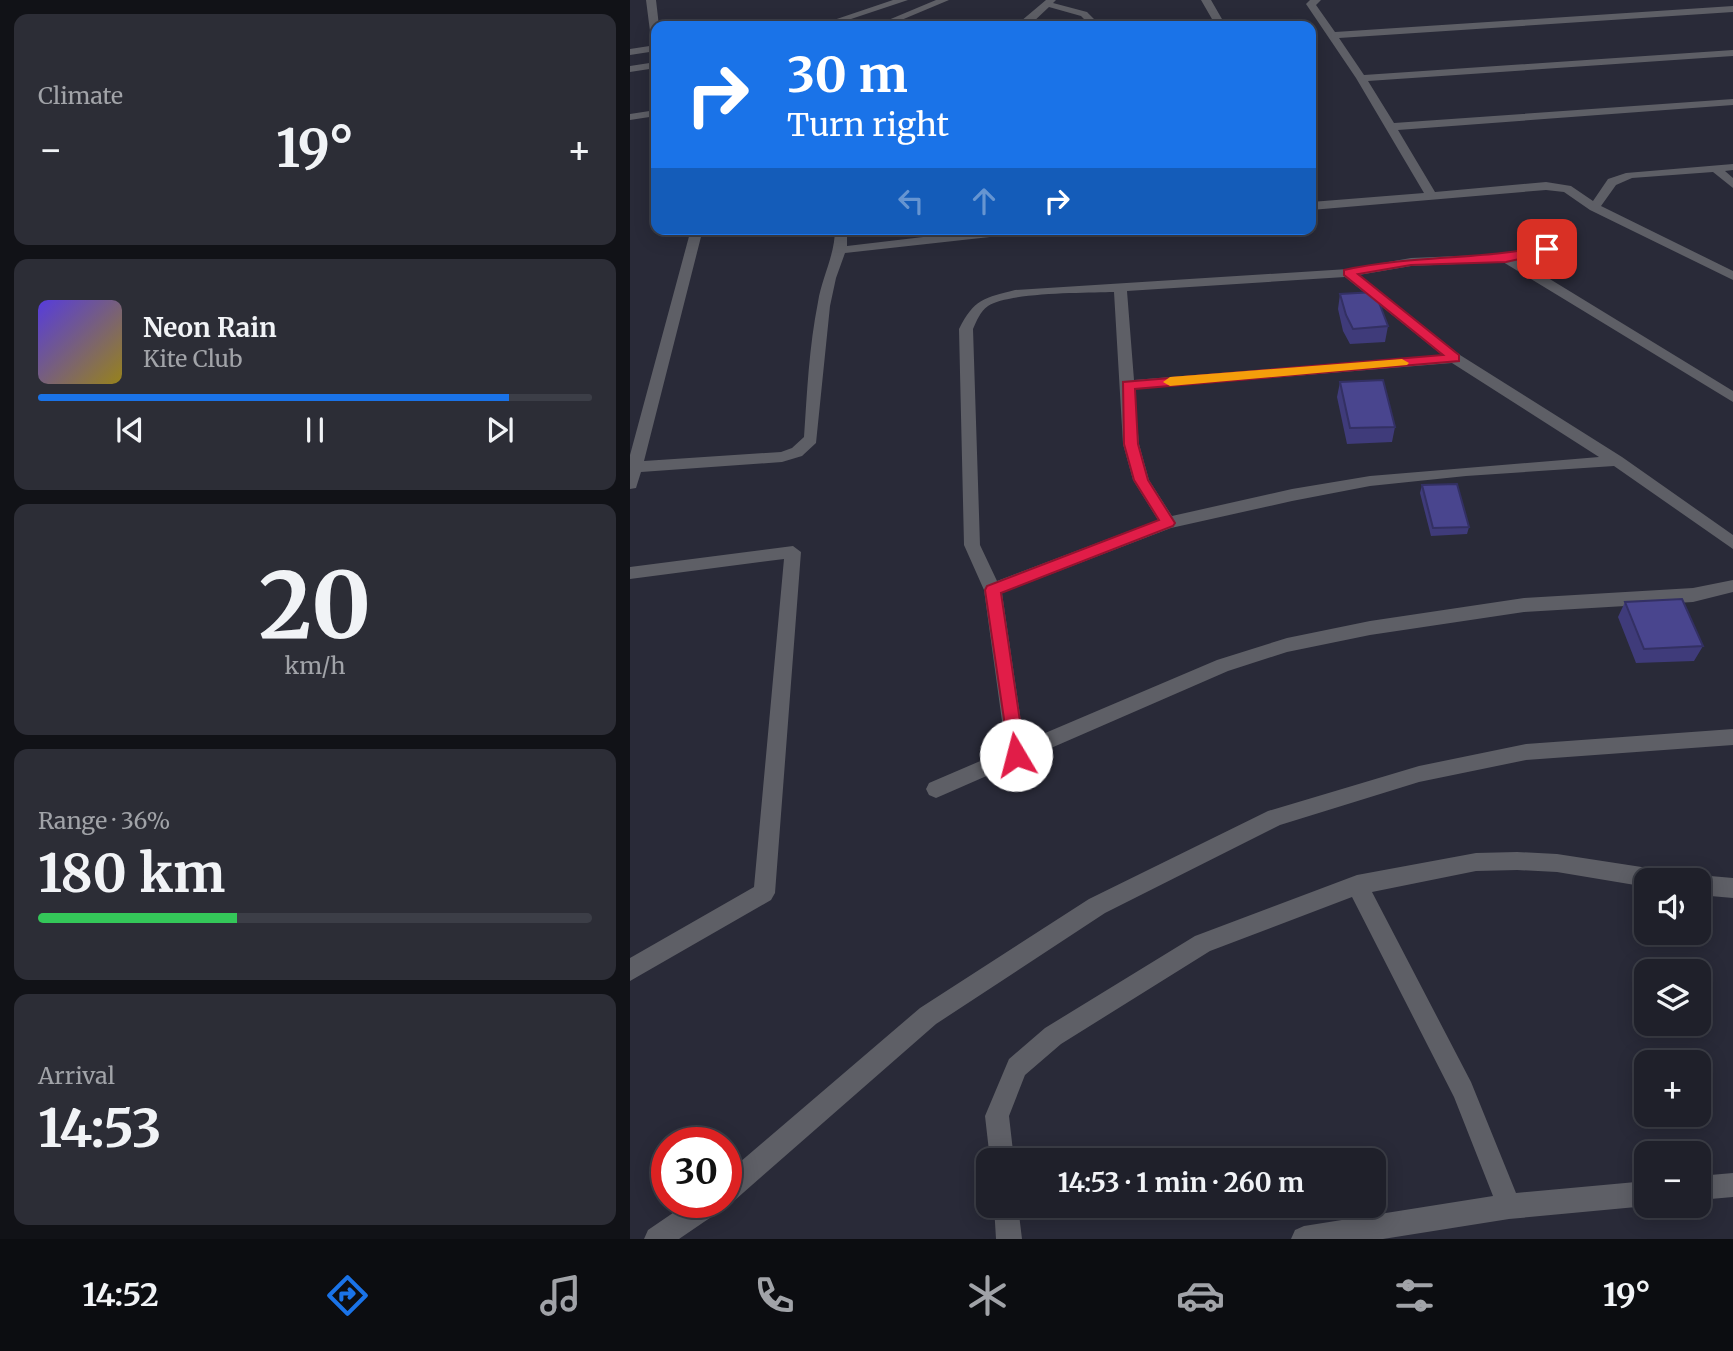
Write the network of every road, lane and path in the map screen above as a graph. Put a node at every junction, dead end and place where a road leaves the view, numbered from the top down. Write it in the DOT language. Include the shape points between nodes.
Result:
graph roads {
  1 [pos="651,0"];
  2 [pos="904,0"];
  3 [pos="944,0"];
  4 [pos="1206,0"];
  5 [pos="1315,0"];
  6 [pos="1049,2"];
  7 [pos="1733,9"];
  8 [pos="654,21"];
  9 [pos="837,21"];
  10 [pos="892,21"];
  11 [pos="1026,21"];
  12 [pos="1091,21"];
  13 [pos="1218,21"];
  14 [pos="1332,35"];
  15 [pos="651,49"];
  16 [pos="630,52"];
  17 [pos="1733,53"];
  18 [pos="651,66"];
  19 [pos="630,69"];
  20 [pos="1361,78"];
  21 [pos="1733,102"];
  22 [pos="651,114"];
  23 [pos="630,117"];
  24 [pos="1390,127"];
  25 [pos="1733,167"];
  26 [pos="1716,169"];
  27 [pos="1733,184"];
  28 [pos="1431,195"];
  29 [pos="1316,206"];
  30 [pos="1594,207"];
  31 [pos="695,235"];
  32 [pos="841,235"];
  33 [pos="966,235"];
  34 [pos="1570,243"];
  35 [pos="842,250"];
  36 [pos="1506,258"];
  37 [pos="1348,273"];
  38 [pos="1733,276"];
  39 [pos="1121,286"];
  40 [pos="1455,358"];
  41 [pos="1128,385"];
  42 [pos="1733,397"];
  43 [pos="1617,461"];
  44 [pos="633,468"];
  45 [pos="630,484"];
  46 [pos="1168,523"];
  47 [pos="1733,543"];
  48 [pos="630,573"];
  49 [pos="1733,586"];
  50 [pos="993,590"];
  51 [pos="1733,737"];
  52 [pos="1016,755"];
  53 [pos="936,789"];
  54 [pos="1634,876"];
  55 [pos="1357,885"];
  56 [pos="1711,886"];
  57 [pos="1733,888"];
  58 [pos="630,970"];
  59 [pos="1001,1148"];
  60 [pos="742,1177"];
  61 [pos="1733,1185"];
  62 [pos="1711,1187"];
  63 [pos="1634,1194"];
  64 [pos="1509,1206"];
  65 [pos="688,1218"];
  66 [pos="1007,1218"];
  67 [pos="657,1239"];
  68 [pos="1009,1239"];
  69 [pos="1304,1239"];
  1 -- 8 [label="street"];
  2 -- 9 [label="street"];
  3 -- 10 [label="street"];
  4 -- 13 [label="street"];
  5 -- 14 [label="street" via="1311,4"];
  6 -- 11 [label="street"];
  6 -- 12 [label="street"];
  7 -- 14 [label="street"];
  14 -- 20 [label="street"];
  15 -- 16 [label="street"];
  17 -- 20 [label="street"];
  18 -- 19 [label="street"];
  20 -- 24 [label="street"];
  21 -- 24 [label="street"];
  22 -- 23 [label="street"];
  24 -- 28 [label="street"];
  25 -- 26 [label="street"];
  26 -- 27 [label="street"];
  26 -- 30 [label="street" via="1630,175 1612,182"];
  28 -- 29 [label="street"];
  28 -- 30 [label="street" via="1546,186 1567,189"];
  30 -- 38 [label="street"];
  31 -- 44 [label="street"];
  32 -- 35 [label="street"];
  33 -- 35 [label="street"];
  34 -- 36 [label="street"];
  35 -- 44 [label="street" via="826,295 811,439 797,452 782,457"];
  36 -- 37 [label="street" via="1411,262"];
  36 -- 42 [label="street"];
  37 -- 39 [label="street"];
  37 -- 40 [label="street"];
  39 -- 41 [label="street"];
  39 -- 50 [label="street" via="997,297 974,312 966,329 972,545"];
  40 -- 41 [label="street"];
  40 -- 43 [label="street"];
  41 -- 46 [label="street" via="1131,444 1141,480"];
  43 -- 46 [label="street" via="1370,481"];
  43 -- 47 [label="street"];
  44 -- 45 [label="street"];
  46 -- 50 [label="street"];
  48 -- 58 [label="street" via="793,552 764,893"];
  49 -- 52 [label="street" via="1693,595 1524,605 1287,645 1223,665"];
  50 -- 52 [label="street"];
  51 -- 60 [label="street" via="1526,752 1419,774 1275,817 1097,905 928,1016"];
  52 -- 53 [label="street"];
  54 -- 55 [label="street" via="1557,863 1476,862"];
  55 -- 59 [label="street" via="1203,943 1053,1036 1017,1067 997,1116"];
  55 -- 64 [label="street" via="1463,1090"];
  56 -- 57 [label="street"];
  61 -- 62 [label="street"];
  63 -- 64 [label="street"];
  64 -- 69 [label="street"];
  65 -- 67 [label="street"];
  66 -- 68 [label="street"];
}
